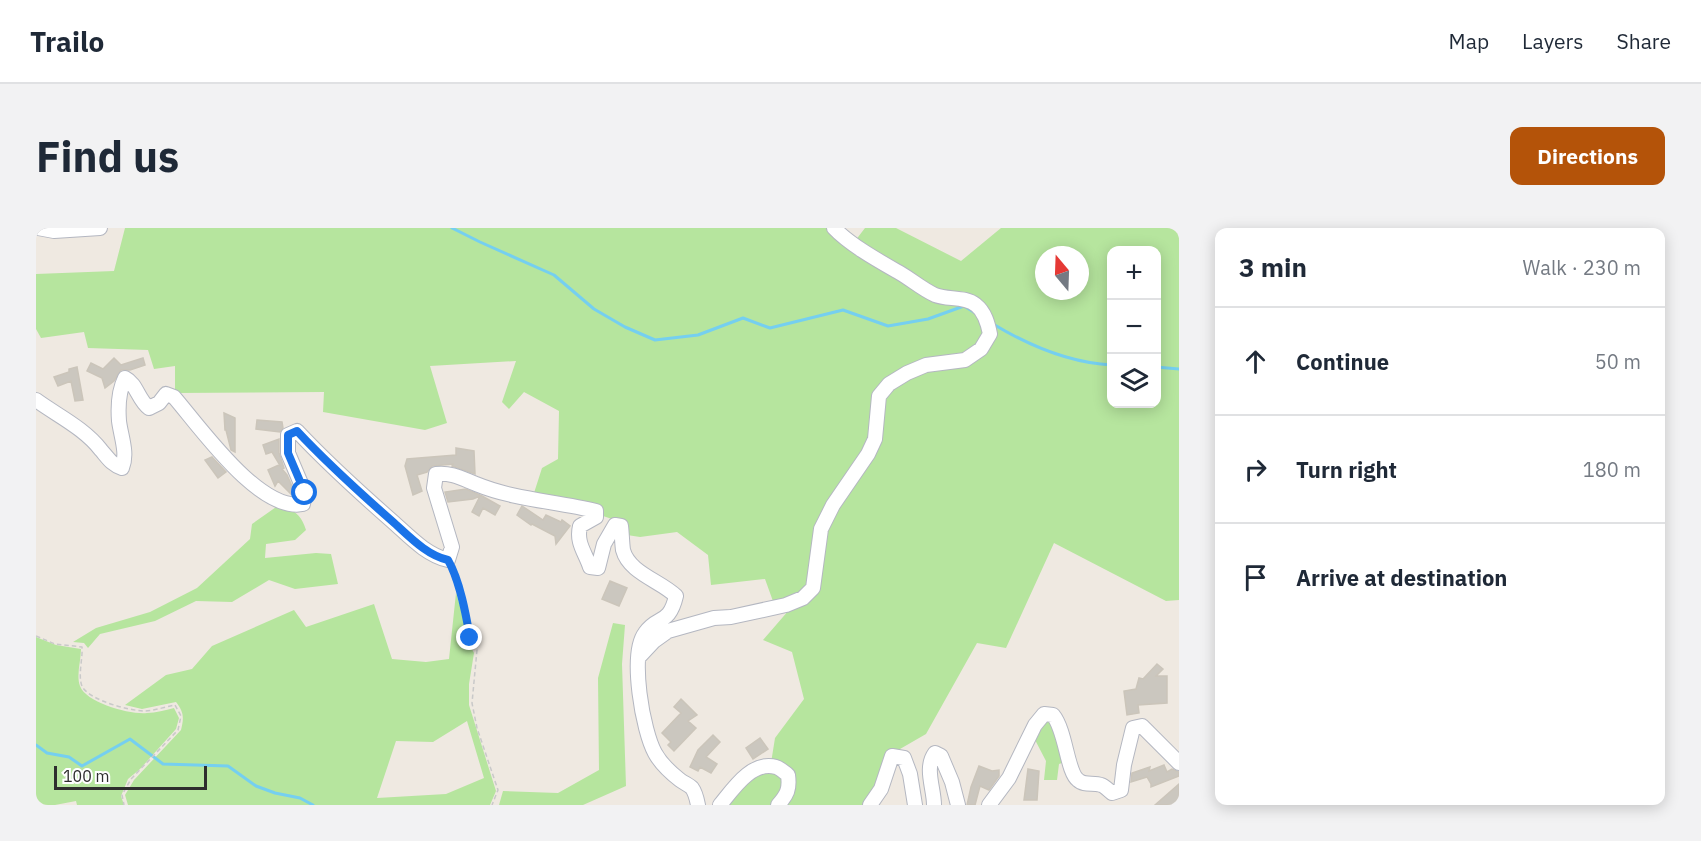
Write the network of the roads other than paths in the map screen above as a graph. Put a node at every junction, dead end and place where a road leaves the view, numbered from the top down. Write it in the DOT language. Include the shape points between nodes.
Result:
graph roads {
  1 [pos="38,228"];
  2 [pos="100,228"];
  3 [pos="834,228"];
  4 [pos="36,400"];
  5 [pos="638,658"];
  6 [pos="1179,763"];
  7 [pos="698,805"];
  8 [pos="720,805"];
  9 [pos="778,805"];
  10 [pos="870,805"];
  11 [pos="915,805"];
  12 [pos="934,805"];
  13 [pos="958,805"];
  14 [pos="989,805"];
  1 -- 2 [label="street"];
  3 -- 5 [label="street" via="918,287 976,305 988,321 990,334 981,349 965,360 916,369 889,384 879,396 875,439 821,529 813,588 803,598 668,631"];
  4 -- 5 [label="street" via="75,426 114,466 122,468 126,459 119,419 125,378 149,408 166,394 174,397 244,478 261,492 294,506 303,504 305,493 288,453 288,435 297,431 335,471 417,543 435,557 448,560 452,547 434,488 436,474 447,472 493,491 596,511 596,517 580,526 579,532 581,549 590,567 598,568 609,532 615,525 621,526 624,552 630,563 676,596 667,617 644,634"];
  5 -- 7 [label="street" via="646,732 664,766 693,789"];
  6 -- 14 [label="street" via="1142,726 1133,728 1129,740 1121,790 1112,793 1101,784 1080,783 1075,778 1060,723 1053,715 1044,714 1009,778"];
  8 -- 9 [label="street" via="750,772 763,767 777,767 788,775 788,795"];
  10 -- 11 [label="street" via="881,789 892,756 904,758"];
  12 -- 13 [label="street" via="930,779 936,753 947,768"];
}
